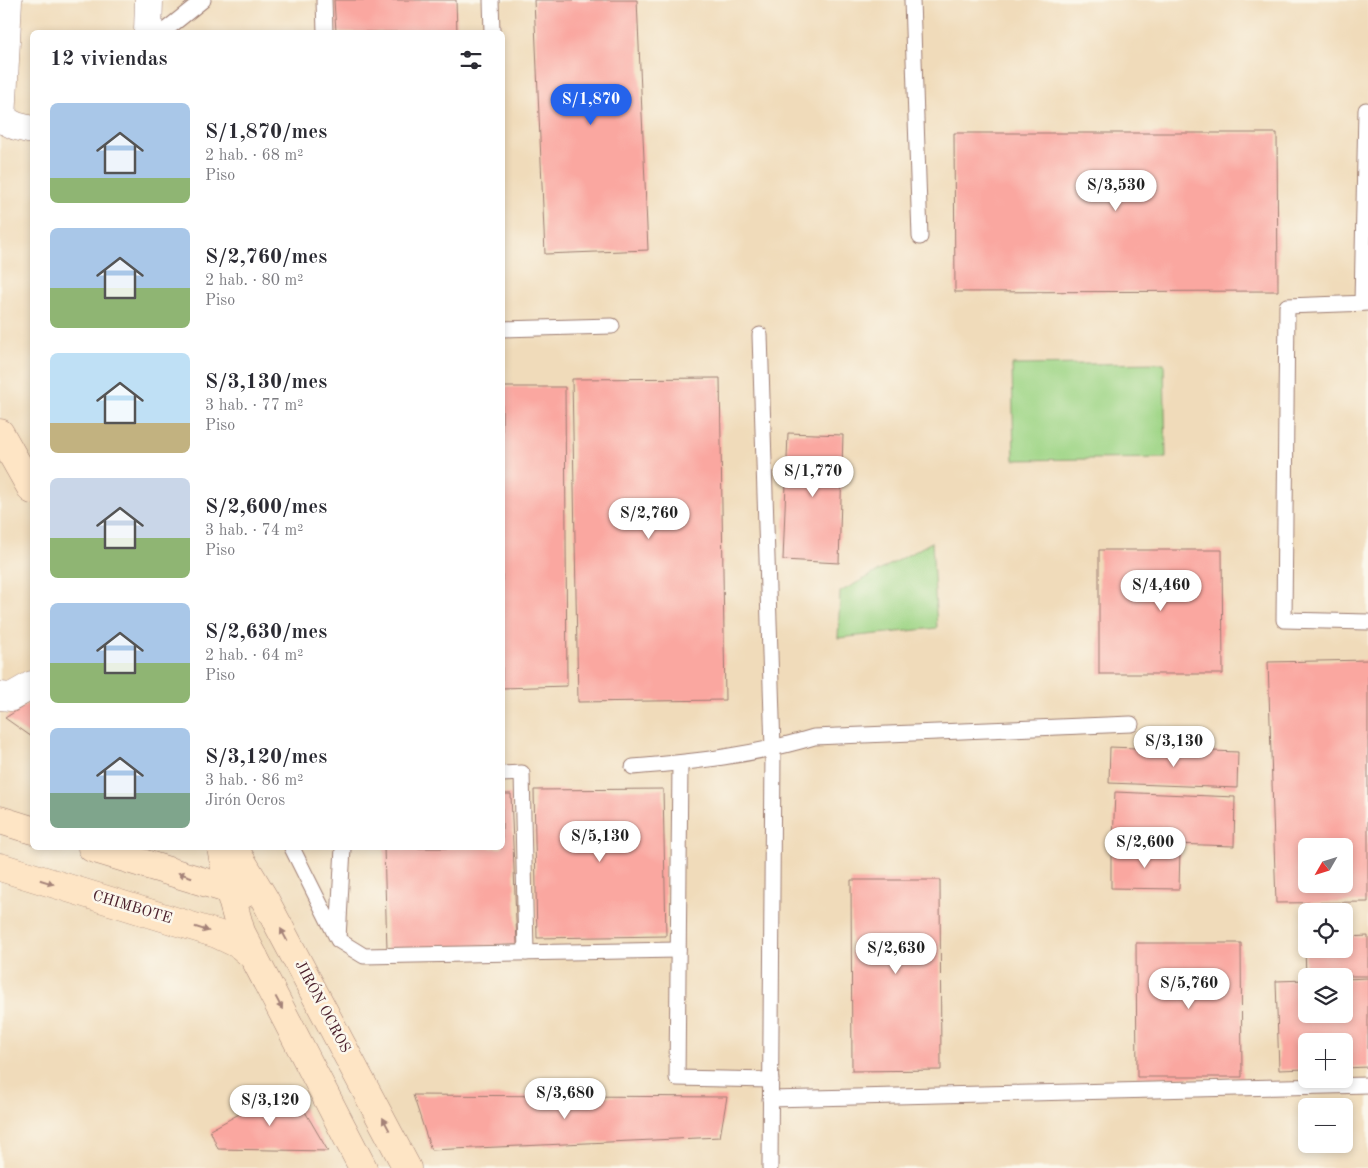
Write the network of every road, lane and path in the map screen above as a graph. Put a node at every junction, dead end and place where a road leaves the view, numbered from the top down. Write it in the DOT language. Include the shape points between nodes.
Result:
graph roads {
  1 [pos="8,0"];
  2 [pos="149,0"];
  3 [pos="203,0"];
  4 [pos="324,0"];
  5 [pos="491,0"];
  6 [pos="912,0"];
  7 [pos="148,30"];
  8 [pos="166,30"];
  9 [pos="325,30"];
  10 [pos="492,30"];
  11 [pos="1366,110"];
  12 [pos="1,119"];
  13 [pos="30,129"];
  14 [pos="920,237"];
  15 [pos="1365,303"];
  16 [pos="612,326"];
  17 [pos="505,330"];
  18 [pos="760,335"];
  19 [pos="0,433"];
  20 [pos="30,486"];
  21 [pos="1368,622"];
  22 [pos="30,686"];
  23 [pos="0,696"];
  24 [pos="1131,724"];
  25 [pos="773,749"];
  26 [pos="680,763"];
  27 [pos="633,767"];
  28 [pos="505,774"];
  29 [pos="0,820"];
  30 [pos="30,829"];
  31 [pos="99,850"];
  32 [pos="221,850"];
  33 [pos="235,850"];
  34 [pos="293,850"];
  35 [pos="343,850"];
  36 [pos="0,867"];
  37 [pos="229,889"];
  38 [pos="265,900"];
  39 [pos="338,940"];
  40 [pos="678,950"];
  41 [pos="526,953"];
  42 [pos="257,960"];
  43 [pos="771,1080"];
  44 [pos="1368,1085"];
  45 [pos="770,1099"];
  46 [pos="363,1168"];
  47 [pos="407,1168"];
  48 [pos="770,1168"];
  1 -- 12 [label="street"];
  2 -- 7 [label="street"];
  3 -- 8 [label="lane"];
  4 -- 9 [label="lane"];
  5 -- 10 [label="lane"];
  6 -- 14 [label="lane"];
  11 -- 15 [label="lane"];
  12 -- 13 [label="street"];
  15 -- 21 [label="lane" via="1286,306 1284,620"];
  16 -- 17 [label="lane"];
  18 -- 25 [label="lane"];
  19 -- 20 [label="main road"];
  22 -- 23 [label="street" via="11,697"];
  24 -- 25 [label="lane" via="814,737"];
  25 -- 26 [label="lane"];
  25 -- 43 [label="lane"];
  26 -- 27 [label="lane"];
  26 -- 40 [label="lane"];
  28 -- 41 [label="lane" via="522,773"];
  29 -- 30 [label="main road"];
  37 -- 31 [label="main road, one-way"];
  32 -- 37 [label="main road"];
  33 -- 38 [label="main road, JIRÓN OCROS"];
  34 -- 39 [label="lane"];
  35 -- 39 [label="lane"];
  36 -- 42 [label="main road, CHIMBOTE, one-way" via="217,934 240,945"];
  37 -- 38 [label="main road"];
  37 -- 42 [label="main road" via="241,932"];
  47 -- 38 [label="main road, JIRÓN OCROS, one-way"];
  39 -- 41 [label="lane" via="364,956"];
  40 -- 41 [label="lane"];
  40 -- 43 [label="lane" via="678,1078"];
  42 -- 46 [label="main road, one-way"];
  43 -- 45 [label="lane"];
  44 -- 45 [label="lane"];
  45 -- 48 [label="lane"];
}
